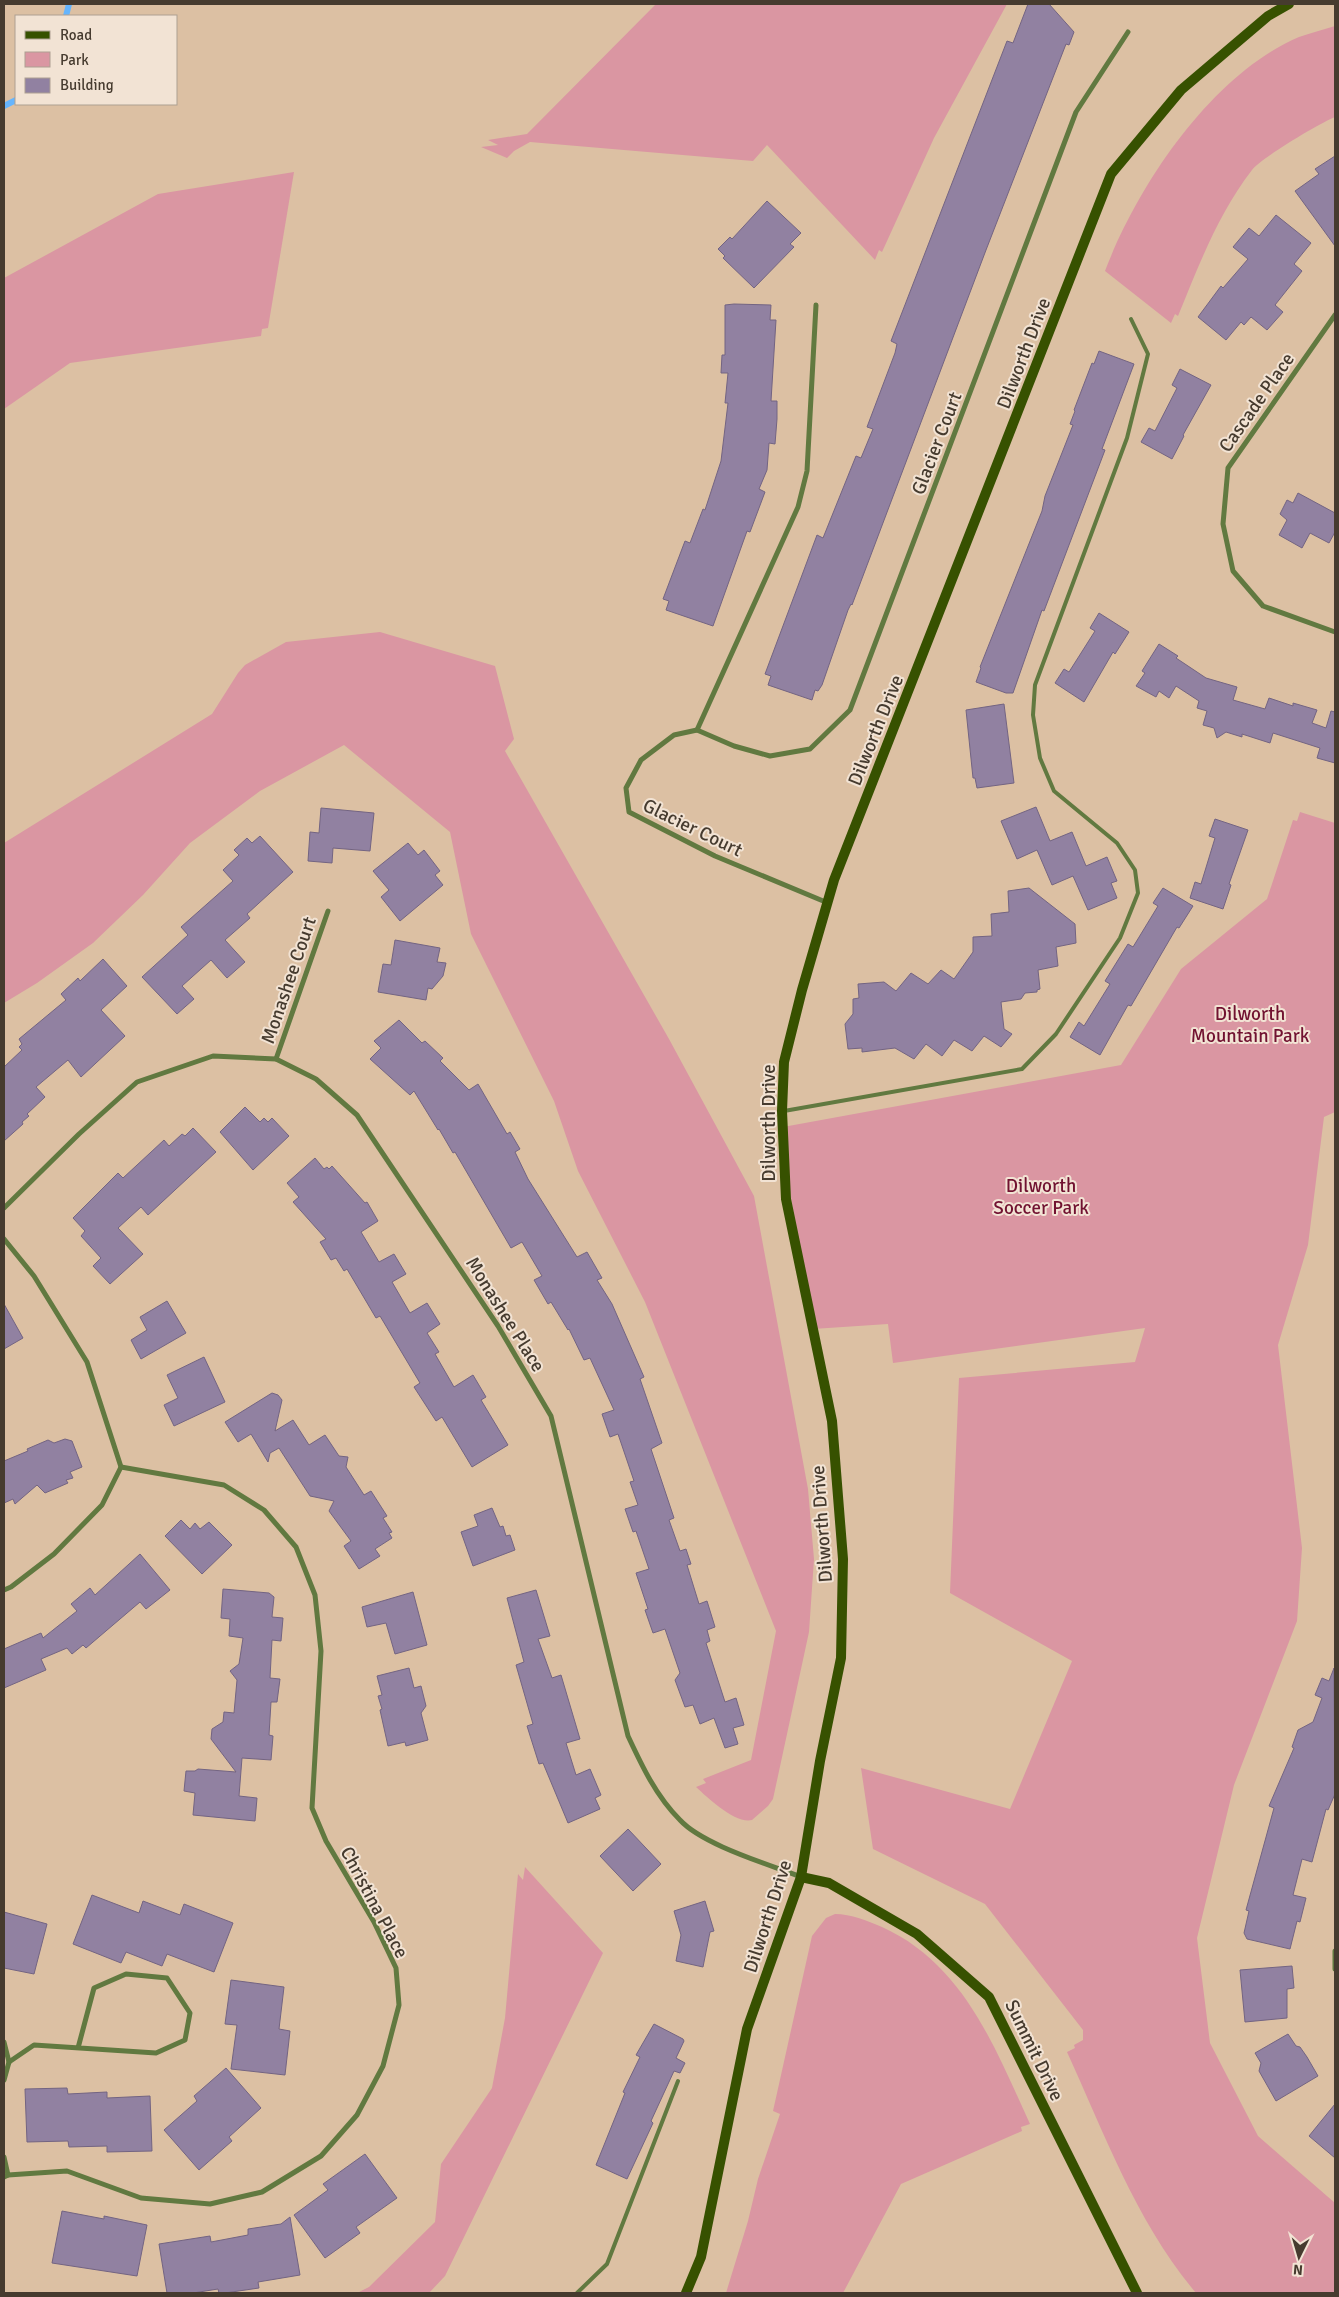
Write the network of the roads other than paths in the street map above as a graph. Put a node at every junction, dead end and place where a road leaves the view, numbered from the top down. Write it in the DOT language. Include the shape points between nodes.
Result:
graph roads {
  1 [pos="1289,4"];
  2 [pos="1128,32"];
  3 [pos="816,305"];
  4 [pos="1335,315"];
  5 [pos="1131,318"];
  6 [pos="1335,632"];
  7 [pos="697,730"];
  8 [pos="828,903"];
  9 [pos="328,911"];
  10 [pos="276,1059"];
  11 [pos="782,1111"];
  12 [pos="4,1208"];
  13 [pos="4,1239"];
  14 [pos="121,1467"];
  15 [pos="4,1590"];
  16 [pos="801,1877"];
  17 [pos="1335,1952"];
  18 [pos="1335,1969"];
  19 [pos="4,2042"];
  20 [pos="78,2048"];
  21 [pos="9,2062"];
  22 [pos="4,2080"];
  23 [pos="678,2081"];
  24 [pos="4,2157"];
  25 [pos="6,2176"];
  26 [pos="577,2293"];
  27 [pos="686,2293"];
  28 [pos="1137,2293"];
  1 -- 8 [label="street, Dilworth Drive" via="1268,16 1181,90 1111,174 834,880"];
  2 -- 7 [label="street, Glacier Court" via="1076,112 850,710 810,749 770,756 734,746"];
  3 -- 7 [label="street" via="807,471 798,507"];
  4 -- 6 [label="street, Cascade Place" via="1228,468 1223,524 1233,571 1263,606"];
  5 -- 11 [label="lane" via="1148,354 1127,438 1035,686 1033,715 1040,758 1054,791 1117,843 1135,870 1138,894 1120,938 1056,1034 1022,1069"];
  7 -- 8 [label="street, Glacier Court" via="674,735 641,760 626,788 629,812 715,856"];
  8 -- 11 [label="street, Dilworth Drive" via="784,1062"];
  9 -- 10 [label="street, Monashee Court"];
  10 -- 12 [label="street, Monashee Place" via="213,1056 137,1082"];
  10 -- 16 [label="street, Monashee Place" via="316,1079 357,1115 498,1326 551,1416 628,1736 649,1782 680,1822 713,1843"];
  11 -- 16 [label="street, Dilworth Drive" via="786,1199 832,1421 843,1559 841,1658"];
  13 -- 14 [label="street" via="34,1276 87,1362"];
  14 -- 15 [label="street" via="102,1504 54,1554"];
  14 -- 25 [label="street, Christina Place" via="224,1485 264,1510 296,1547 315,1595 321,1651 312,1808 326,1842 374,1922 396,1968 399,2005 383,2066 357,2115 321,2156 262,2192 210,2204 141,2198 67,2171"];
  16 -- 27 [label="street, Dilworth Drive" via="747,2029 701,2257"];
  16 -- 28 [label="street, Summit Drive" via="829,1883 917,1934 990,1997"];
  17 -- 18 [label="street"];
  19 -- 21 [label="street"];
  20 -- 20 [label="street" via="156,2054 185,2040 190,2012 167,1978 126,1974 94,1988"];
  20 -- 21 [label="street" via="34,2045"];
  21 -- 22 [label="street"];
  23 -- 26 [label="lane" via="607,2264"];
  24 -- 25 [label="street, Christina Place"];
}
